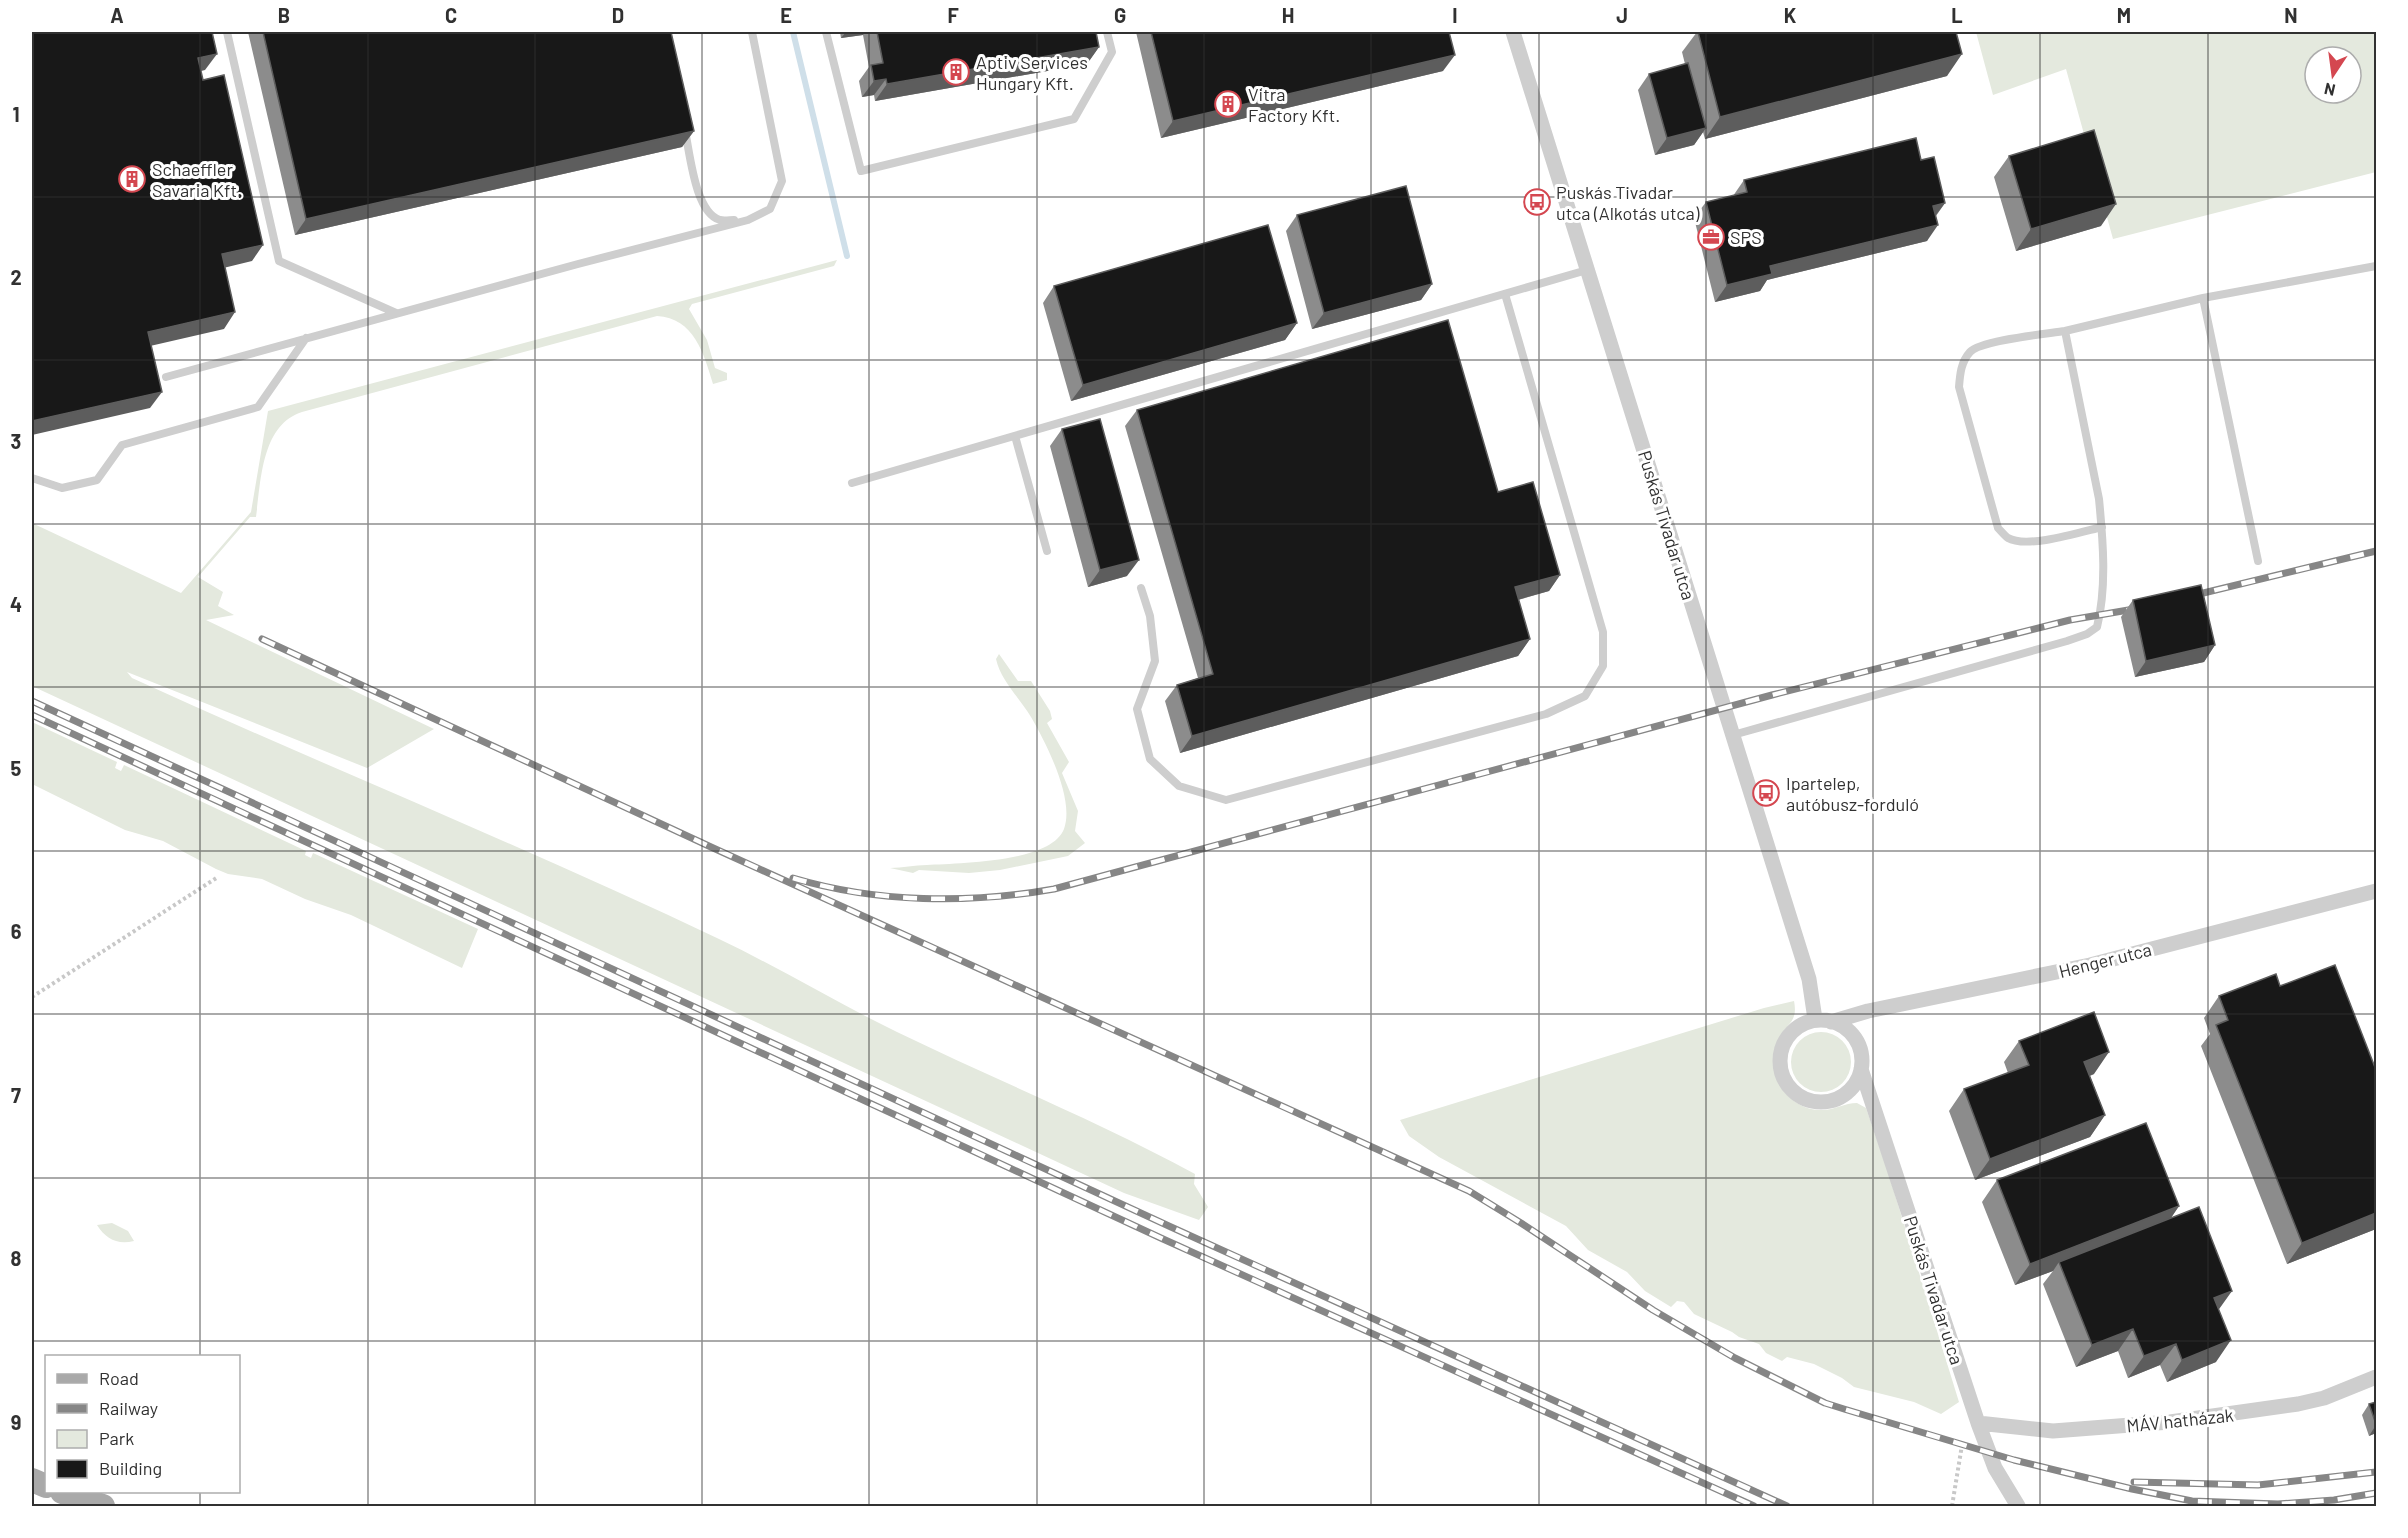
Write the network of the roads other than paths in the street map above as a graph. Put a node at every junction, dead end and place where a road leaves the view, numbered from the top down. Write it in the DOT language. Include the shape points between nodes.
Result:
graph roads {
  1 [pos="226,32"];
  2 [pos="752,32"];
  3 [pos="826,32"];
  4 [pos="1107,32"];
  5 [pos="1513,32"];
  6 [pos="684,125"];
  7 [pos="748,220"];
  8 [pos="2376,266"];
  9 [pos="1587,270"];
  10 [pos="1505,294"];
  11 [pos="2203,298"];
  12 [pos="396,313"];
  13 [pos="2065,331"];
  14 [pos="306,338"];
  15 [pos="166,377"];
  16 [pos="1015,436"];
  17 [pos="32,478"];
  18 [pos="852,483"];
  19 [pos="2102,527"];
  20 [pos="1047,551"];
  21 [pos="2258,561"];
  22 [pos="1141,588"];
  23 [pos="1733,735"];
  24 [pos="2376,891"];
  25 [pos="1815,1019"];
  26 [pos="1831,1022"];
  27 [pos="1861,1069"];
  28 [pos="2376,1377"];
  29 [pos="1978,1423"];
  30 [pos="67,1493"];
  31 [pos="103,1506"];
  32 [pos="2018,1506"];
  1 -- 12 [label="lane" via="279,261"];
  2 -- 7 [label="lane" via="782,181 770,209"];
  3 -- 4 [label="lane" via="861,171 1074,119 1112,52"];
  5 -- 9 [label="street, Puskás Tivadar utca"];
  6 -- 7 [label="lane" via="700,202 720,220"];
  7 -- 12 [label="lane"];
  8 -- 11 [label="lane"];
  9 -- 10 [label="lane"];
  9 -- 23 [label="street, Puskás Tivadar utca"];
  10 -- 16 [label="lane"];
  10 -- 22 [label="lane" via="1603,632 1603,666 1585,696 1546,714 1226,800 1179,786 1149,759 1137,709 1155,661 1150,616"];
  11 -- 13 [label="lane"];
  11 -- 21 [label="lane"];
  12 -- 14 [label="lane"];
  13 -- 19 [label="lane"];
  13 -- 19 [label="lane" via="1985,344 1971,350 1964,360 1959,387 1998,528 2009,538 2023,541"];
  14 -- 15 [label="lane"];
  14 -- 17 [label="lane" via="258,407 122,445 97,480 62,488"];
  16 -- 18 [label="lane"];
  16 -- 20 [label="lane"];
  19 -- 23 [label="lane" via="2100,615 2097,627 2087,634"];
  23 -- 25 [label="street, Puskás Tivadar utca" via="1809,979"];
  24 -- 26 [label="street, Henger utca" via="2090,965"];
  25 -- 26 [label="street, Puskás Tivadar utca"];
  25 -- 27 [label="street" via="1797,1028 1785,1042 1780,1067 1788,1086 1803,1099 1830,1101 1849,1092"];
  26 -- 27 [label="street, Puskás Tivadar utca" via="1853,1036"];
  27 -- 29 [label="street, Puskás Tivadar utca"];
  28 -- 29 [label="street, MÁV hatházak" via="2298,1404 2170,1422 2052,1431"];
  29 -- 32 [label="street, Puskás Tivadar utca" via="1995,1468"];
  30 -- 31 [label="main road"];
}
